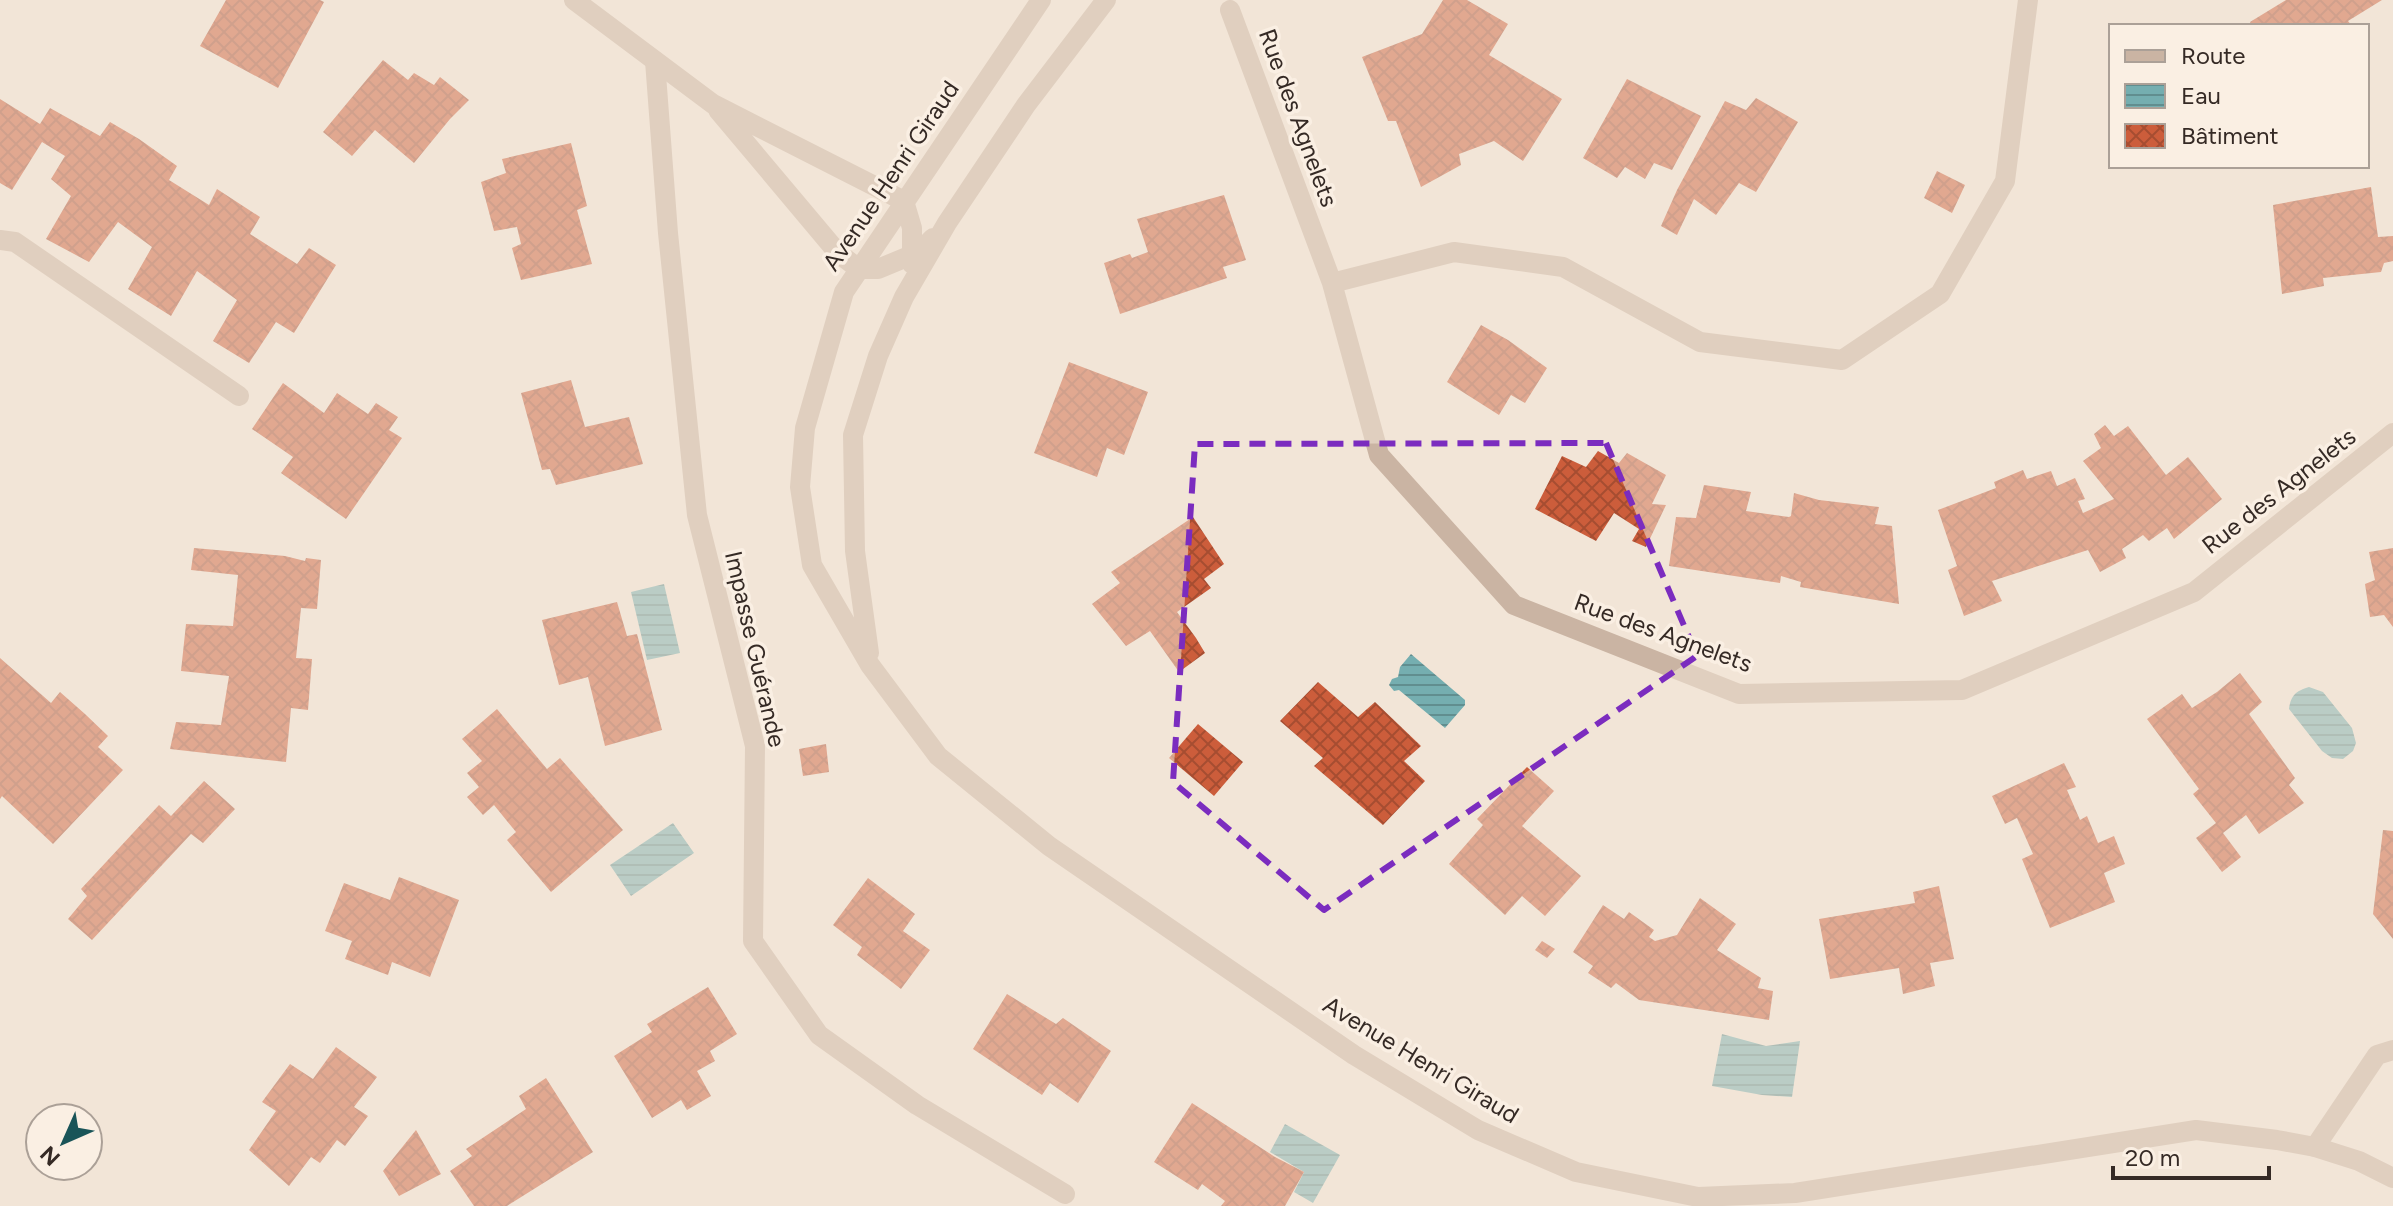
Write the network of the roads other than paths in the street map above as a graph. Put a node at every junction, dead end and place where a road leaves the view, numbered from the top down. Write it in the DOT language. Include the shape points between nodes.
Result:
graph roads {
  1 [pos="574,0"];
  2 [pos="1041,0"];
  3 [pos="1106,0"];
  4 [pos="2028,0"];
  5 [pos="1226,3"];
  6 [pos="655,61"];
  7 [pos="713,104"];
  8 [pos="904,201"];
  9 [pos="947,223"];
  10 [pos="0,240"];
  11 [pos="912,254"];
  12 [pos="859,269"];
  13 [pos="1332,283"];
  14 [pos="904,297"];
  15 [pos="239,396"];
  16 [pos="2393,433"];
  17 [pos="870,665"];
  18 [pos="2393,1050"];
  19 [pos="2315,1147"];
  20 [pos="2393,1178"];
  21 [pos="1065,1194"];
  1 -- 6 [label="street"];
  2 -- 8 [label="street, Avenue Henri Giraud"];
  3 -- 9 [label="street, Avenue Henri Giraud" via="1026,105"];
  4 -- 13 [label="street" via="2005,181 1940,294 1842,360 1700,342 1563,267 1454,252"];
  5 -- 13 [label="street, Rue des Agnelets"];
  6 -- 7 [label="street"];
  6 -- 21 [label="street, Impasse Guérande" via="697,515 755,746 753,941 819,1035 917,1105"];
  7 -- 8 [label="street"];
  7 -- 12 [label="street" via="838,253"];
  8 -- 11 [label="street"];
  8 -- 12 [label="street, Avenue Henri Giraud"];
  9 -- 11 [label="street"];
  9 -- 14 [label="street, Avenue Henri Giraud"];
  10 -- 15 [label="street" via="15,242"];
  11 -- 12 [label="street" via="878,269"];
  11 -- 14 [label="street"];
  12 -- 17 [label="street, Avenue Henri Giraud" via="844,292 820,371 805,428 800,487 812,565"];
  13 -- 16 [label="street, Rue des Agnelets" via="1379,455 1514,605 1739,694 1962,690 2194,592"];
  14 -- 17 [label="street, Avenue Henri Giraud" via="853,435 855,551"];
  17 -- 19 [label="street, Avenue Henri Giraud" via="938,756 1049,846 1354,1055 1478,1130 1576,1172 1698,1197 1795,1193 2196,1130"];
  18 -- 19 [label="street" via="2377,1055"];
  19 -- 20 [label="street, Avenue Henri Giraud"];
}
